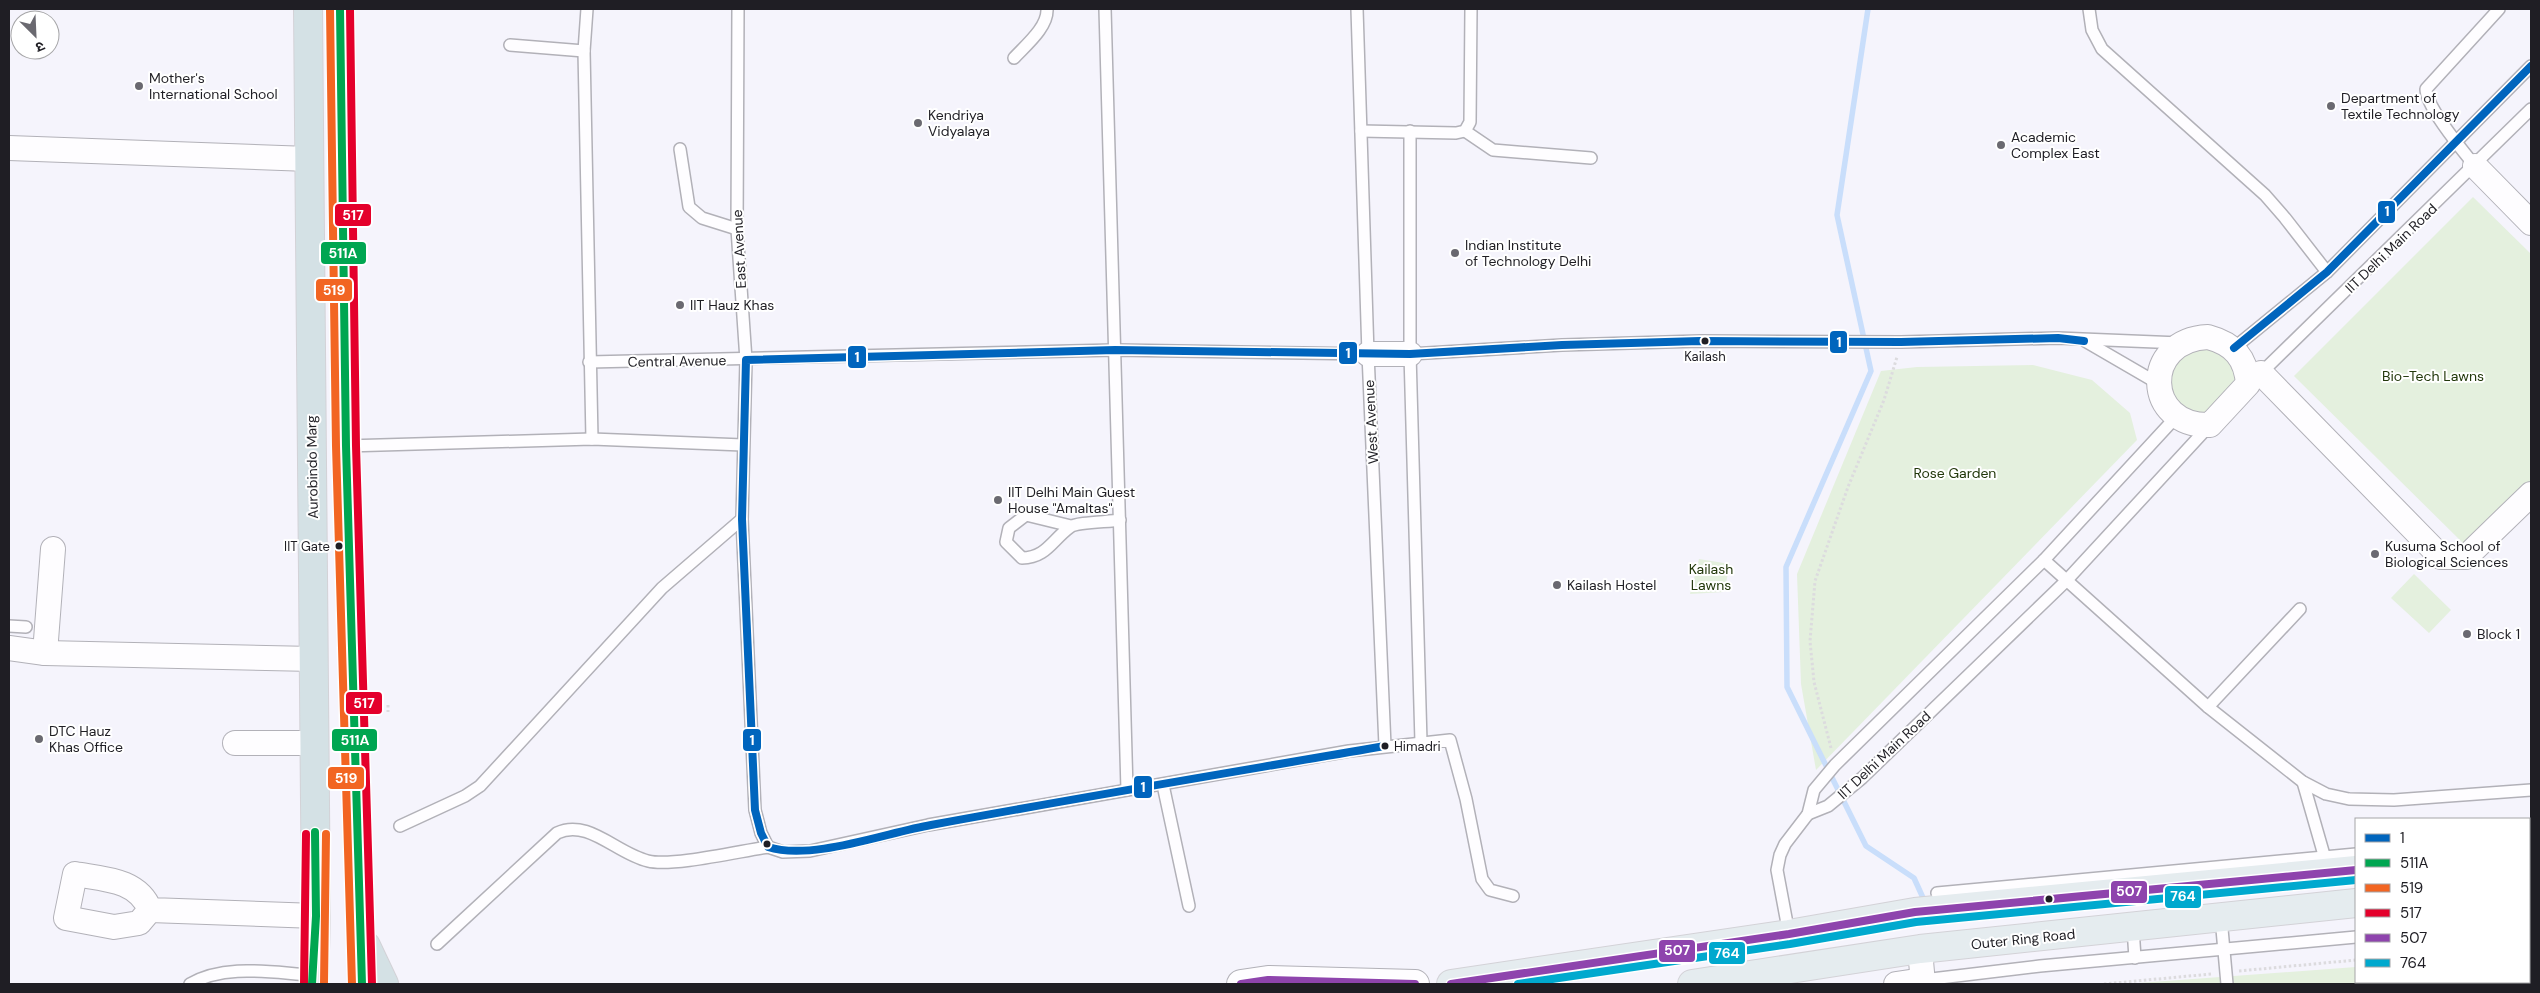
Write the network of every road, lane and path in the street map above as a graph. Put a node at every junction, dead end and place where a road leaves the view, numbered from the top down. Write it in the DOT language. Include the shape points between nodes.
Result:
graph roads {
  1 [pos="308,9"];
  2 [pos="340,9"];
  3 [pos="587,9"];
  4 [pos="738,9"];
  5 [pos="1047,9"];
  6 [pos="1105,9"];
  7 [pos="1357,9"];
  8 [pos="1471,9"];
  9 [pos="2090,9"];
  10 [pos="2499,9"];
  11 [pos="510,45"];
  12 [pos="584,51"];
  13 [pos="1014,58"];
  14 [pos="2531,66"];
  15 [pos="2531,109"];
  16 [pos="1361,131"];
  17 [pos="1410,131"];
  18 [pos="1465,131"];
  19 [pos="2456,143"];
  20 [pos="9,148"];
  21 [pos="680,149"];
  22 [pos="1591,158"];
  23 [pos="309,159"];
  24 [pos="2475,166"];
  25 [pos="2531,223"];
  26 [pos="737,229"];
  27 [pos="2327,272"];
  28 [pos="2084,341"];
  29 [pos="1901,342"];
  30 [pos="2180,343"];
  31 [pos="2234,348"];
  32 [pos="1115,350"];
  33 [pos="1368,354"];
  34 [pos="1410,354"];
  35 [pos="746,360"];
  36 [pos="589,362"];
  37 [pos="2254,379"];
  38 [pos="2159,384"];
  39 [pos="2176,417"];
  40 [pos="2210,425"];
  41 [pos="592,439"];
  42 [pos="346,446"];
  43 [pos="743,446"];
  44 [pos="2531,494"];
  45 [pos="742,519"];
  46 [pos="1120,520"];
  47 [pos="1071,526"];
  48 [pos="53,549"];
  49 [pos="2044,560"];
  50 [pos="2066,582"];
  51 [pos="2300,609"];
  52 [pos="9,626"];
  53 [pos="26,627"];
  54 [pos="9,648"];
  55 [pos="45,652"];
  56 [pos="314,659"];
  57 [pos="388,705"];
  58 [pos="2208,707"];
  59 [pos="388,712"];
  60 [pos="1421,742"];
  61 [pos="235,743"];
  62 [pos="315,744"];
  63 [pos="1385,746"];
  64 [pos="1835,765"];
  65 [pos="2303,782"];
  66 [pos="1163,785"];
  67 [pos="1127,790"];
  68 [pos="2531,790"];
  69 [pos="1808,814"];
  70 [pos="400,826"];
  71 [pos="768,846"];
  72 [pos="2355,854"];
  73 [pos="2327,865"];
  74 [pos="2355,870"];
  75 [pos="2126,884"];
  76 [pos="1937,893"];
  77 [pos="1512,896"];
  78 [pos="2355,903"];
  79 [pos="1189,906"];
  80 [pos="150,910"];
  81 [pos="316,916"];
  82 [pos="2221,918"];
  83 [pos="2133,928"];
  84 [pos="361,933"];
  85 [pos="1788,934"];
  86 [pos="2355,937"];
  87 [pos="437,944"];
  88 [pos="1920,949"];
  89 [pos="2224,950"];
  90 [pos="2135,958"];
  91 [pos="1790,977"];
  92 [pos="313,981"];
  93 [pos="1923,982"];
  94 [pos="190,984"];
  95 [pos="362,984"];
  96 [pos="384,984"];
  97 [pos="1240,984"];
  98 [pos="1416,984"];
  99 [pos="1451,984"];
  100 [pos="1692,984"];
  101 [pos="1896,984"];
  102 [pos="2227,984"];
  1 -- 23 [label="highway, Aurobindo Marg"];
  2 -- 42 [label="highway"];
  3 -- 12 [label="lane"];
  4 -- 26 [label="lane, East Avenue"];
  5 -- 13 [label="lane" via="1043,25"];
  6 -- 32 [label="lane"];
  7 -- 16 [label="lane, West Avenue"];
  8 -- 18 [label="lane" via="1470,122"];
  9 -- 27 [label="lane" via="2092,30 2102,49 2264,195"];
  10 -- 19 [label="lane" via="2426,89 2428,99"];
  11 -- 12 [label="lane"];
  12 -- 36 [label="lane"];
  14 -- 19 [label="lane, IIT Delhi Main Road"];
  15 -- 24 [label="lane, IIT Delhi Main Road"];
  16 -- 17 [label="lane"];
  16 -- 33 [label="lane, West Avenue"];
  17 -- 18 [label="lane"];
  17 -- 34 [label="lane"];
  18 -- 22 [label="lane" via="1493,150"];
  19 -- 24 [label="lane"];
  19 -- 27 [label="lane, IIT Delhi Main Road"];
  20 -- 23 [label="street"];
  21 -- 26 [label="lane" via="689,207 702,218"];
  23 -- 56 [label="highway, Aurobindo Marg"];
  24 -- 25 [label="street"];
  24 -- 37 [label="lane, IIT Delhi Main Road"];
  26 -- 35 [label="lane, East Avenue"];
  27 -- 31 [label="lane, IIT Delhi Main Road"];
  28 -- 29 [label="lane, Central Avenue" via="2058,338"];
  28 -- 30 [label="lane, Central Avenue"];
  28 -- 38 [label="lane, Central Avenue"];
  29 -- 34 [label="lane, Central Avenue" via="1700,341"];
  29 -- 64 [label="path" via="1884,400 1848,487 1815,581 1810,641 1814,682"];
  30 -- 31 [label="street" via="2208,337"];
  30 -- 38 [label="street" via="2164,360"];
  31 -- 37 [label="street"];
  32 -- 33 [label="lane, Central Avenue"];
  32 -- 35 [label="lane, Central Avenue"];
  32 -- 46 [label="lane"];
  33 -- 34 [label="street, Central Avenue"];
  33 -- 63 [label="lane, West Avenue"];
  34 -- 60 [label="lane"];
  35 -- 36 [label="lane, Central Avenue"];
  35 -- 43 [label="lane, East Avenue"];
  36 -- 41 [label="lane"];
  37 -- 40 [label="street"];
  37 -- 44 [label="street" via="2440,557 2466,557"];
  38 -- 39 [label="street" via="2161,396"];
  39 -- 40 [label="street" via="2198,426"];
  39 -- 49 [label="lane, IIT Delhi Main Road"];
  40 -- 50 [label="lane, IIT Delhi Main Road"];
  41 -- 42 [label="lane"];
  41 -- 43 [label="lane"];
  42 -- 84 [label="highway"];
  43 -- 45 [label="lane, East Avenue"];
  45 -- 70 [label="lane" via="662,588 480,786"];
  45 -- 71 [label="lane, East Avenue" via="755,810"];
  46 -- 47 [label="lane"];
  46 -- 67 [label="lane"];
  47 -- 47 [label="lane" via="1044,553 1032,558 1022,558 1006,542 1009,528 1026,515"];
  48 -- 55 [label="street"];
  49 -- 50 [label="lane"];
  49 -- 64 [label="lane, IIT Delhi Main Road"];
  50 -- 58 [label="lane"];
  50 -- 69 [label="lane, IIT Delhi Main Road" via="1834,802"];
  51 -- 58 [label="lane"];
  52 -- 53 [label="lane"];
  54 -- 55 [label="street"];
  55 -- 56 [label="street"];
  56 -- 62 [label="highway, Aurobindo Marg"];
  57 -- 59 [label="path"];
  58 -- 65 [label="lane"];
  60 -- 63 [label="lane"];
  60 -- 77 [label="lane" via="1450,740 1482,879 1490,890"];
  61 -- 62 [label="street"];
  62 -- 81 [label="highway, Aurobindo Marg"];
  63 -- 66 [label="lane"];
  64 -- 69 [label="lane, IIT Delhi Main Road" via="1814,790"];
  65 -- 68 [label="lane" via="2326,794 2349,799 2394,800"];
  65 -- 73 [label="lane"];
  66 -- 67 [label="lane"];
  66 -- 79 [label="lane"];
  67 -- 71 [label="lane" via="928,824 810,850 783,852"];
  69 -- 85 [label="lane" via="1785,844 1777,870"];
  71 -- 87 [label="lane" via="660,864 638,858 580,829 566,829 557,833"];
  72 -- 73 [label="lane"];
  73 -- 74 [label="main road"];
  73 -- 75 [label="main road"];
  75 -- 76 [label="lane"];
  75 -- 85 [label="main road" via="1915,912"];
  78 -- 82 [label="main road, Outer Ring Road"];
  80 -- 81 [label="street"];
  81 -- 92 [label="highway, Aurobindo Marg"];
  82 -- 83 [label="main road, Outer Ring Road"];
  82 -- 89 [label="lane"];
  83 -- 88 [label="main road, Outer Ring Road"];
  83 -- 90 [label="lane"];
  84 -- 95 [label="highway"];
  84 -- 96 [label="highway"];
  85 -- 99 [label="main road"];
  86 -- 89 [label="lane"];
  88 -- 91 [label="main road, Outer Ring Road"];
  88 -- 93 [label="street"];
  89 -- 90 [label="lane"];
  89 -- 102 [label="lane"];
  90 -- 93 [label="lane"];
  91 -- 100 [label="main road, Outer Ring Road"];
  92 -- 94 [label="lane" via="232,971 208,975"];
  93 -- 101 [label="street"];
  97 -- 98 [label="street" via="1268,980"];
}
